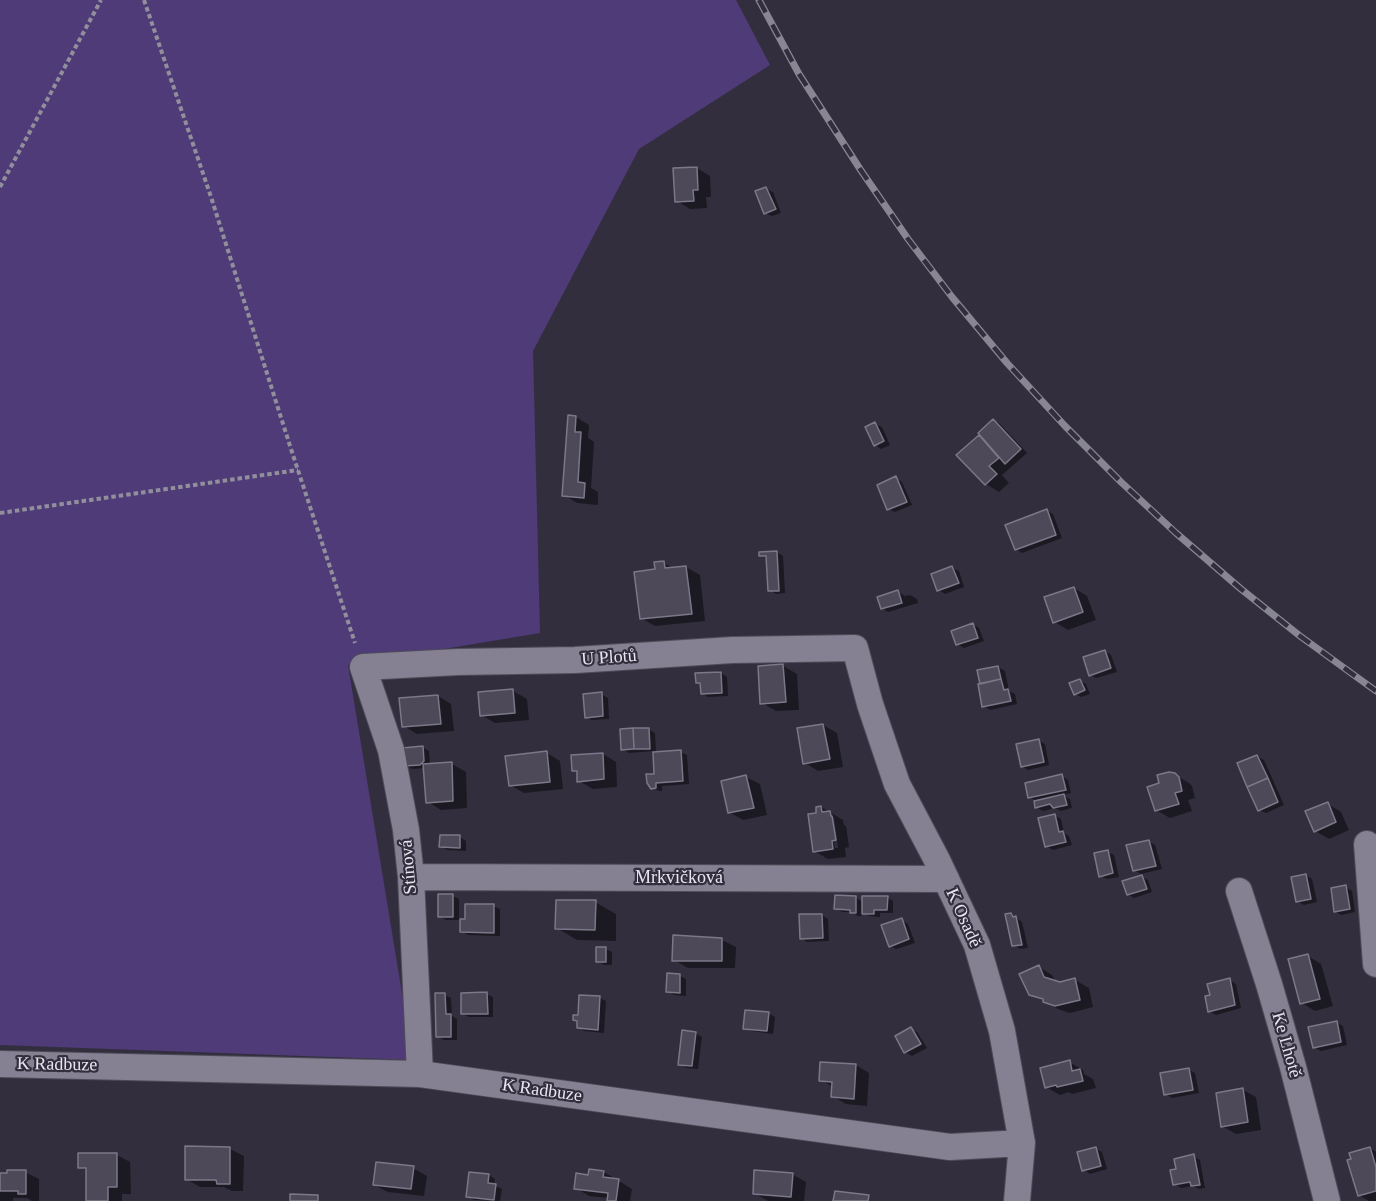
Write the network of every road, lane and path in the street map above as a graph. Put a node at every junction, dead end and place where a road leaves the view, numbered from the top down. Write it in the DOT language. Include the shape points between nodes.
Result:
graph roads {
  1 [pos="101,0"];
  2 [pos="144,0"];
  3 [pos="0,187"];
  4 [pos="298,470"];
  5 [pos="0,513"];
  6 [pos="855,648"];
  7 [pos="363,667"];
  8 [pos="1366,844"];
  9 [pos="411,877"];
  10 [pos="946,879"];
  11 [pos="1239,891"];
  12 [pos="1376,964"];
  13 [pos="0,1064"];
  14 [pos="420,1074"];
  15 [pos="1022,1143"];
  16 [pos="1017,1201"];
  17 [pos="1033,1201"];
  18 [pos="1327,1201"];
  1 -- 3 [label="path"];
  2 -- 4 [label="path"];
  4 -- 5 [label="path"];
  4 -- 7 [label="path"];
  6 -- 7 [label="street, U Plotů"];
  6 -- 10 [label="street, K Osadě" via="897,784"];
  7 -- 9 [label="street, Stínová" via="391,750"];
  8 -- 12 [label="street"];
  9 -- 10 [label="street, Mrkvičková"];
  9 -- 14 [label="street, Stínová"];
  10 -- 15 [label="street, K Osadě" via="977,945 1002,1031"];
  11 -- 18 [label="street, Ke Lhotě" via="1293,1067"];
  13 -- 14 [label="street, K Radbuze"];
  14 -- 15 [label="street, K Radbuze" via="950,1147"];
  15 -- 16 [label="street, K Osadě"];
  15 -- 17 [label="street"];
}
